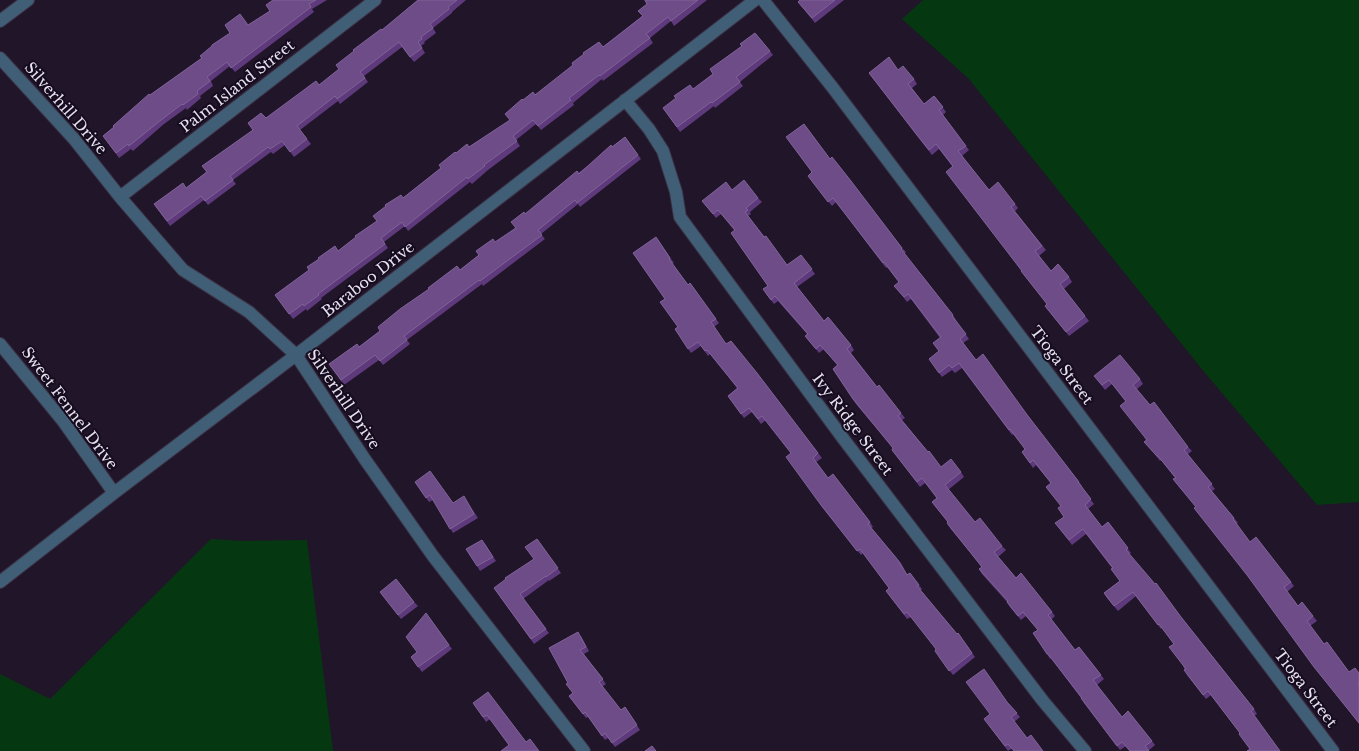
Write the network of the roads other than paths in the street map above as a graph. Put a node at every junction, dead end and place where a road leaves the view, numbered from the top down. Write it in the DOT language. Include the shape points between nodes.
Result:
graph roads {
  1 [pos="28,0"];
  2 [pos="374,0"];
  3 [pos="755,0"];
  4 [pos="763,0"];
  5 [pos="0,21"];
  6 [pos="0,58"];
  7 [pos="625,100"];
  8 [pos="120,197"];
  9 [pos="0,344"];
  10 [pos="296,355"];
  11 [pos="114,493"];
  12 [pos="0,582"];
  13 [pos="584,751"];
  14 [pos="1085,751"];
  15 [pos="1333,751"];
  1 -- 5 [label="street"];
  2 -- 8 [label="street, Palm Island Street"];
  3 -- 7 [label="street, Baraboo Drive"];
  4 -- 15 [label="street, Tioga Street"];
  6 -- 8 [label="street, Silverhill Drive" via="74,139"];
  7 -- 10 [label="street, Baraboo Drive"];
  7 -- 14 [label="street, Ivy Ridge Street" via="663,151 680,217 842,436 1043,701"];
  8 -- 10 [label="street, Silverhill Drive" via="183,270 249,312"];
  9 -- 11 [label="street, Sweet Fennel Drive"];
  10 -- 11 [label="street, Baraboo Drive"];
  10 -- 13 [label="street, Silverhill Drive" via="433,556"];
  11 -- 12 [label="street, Baraboo Drive"];
}
